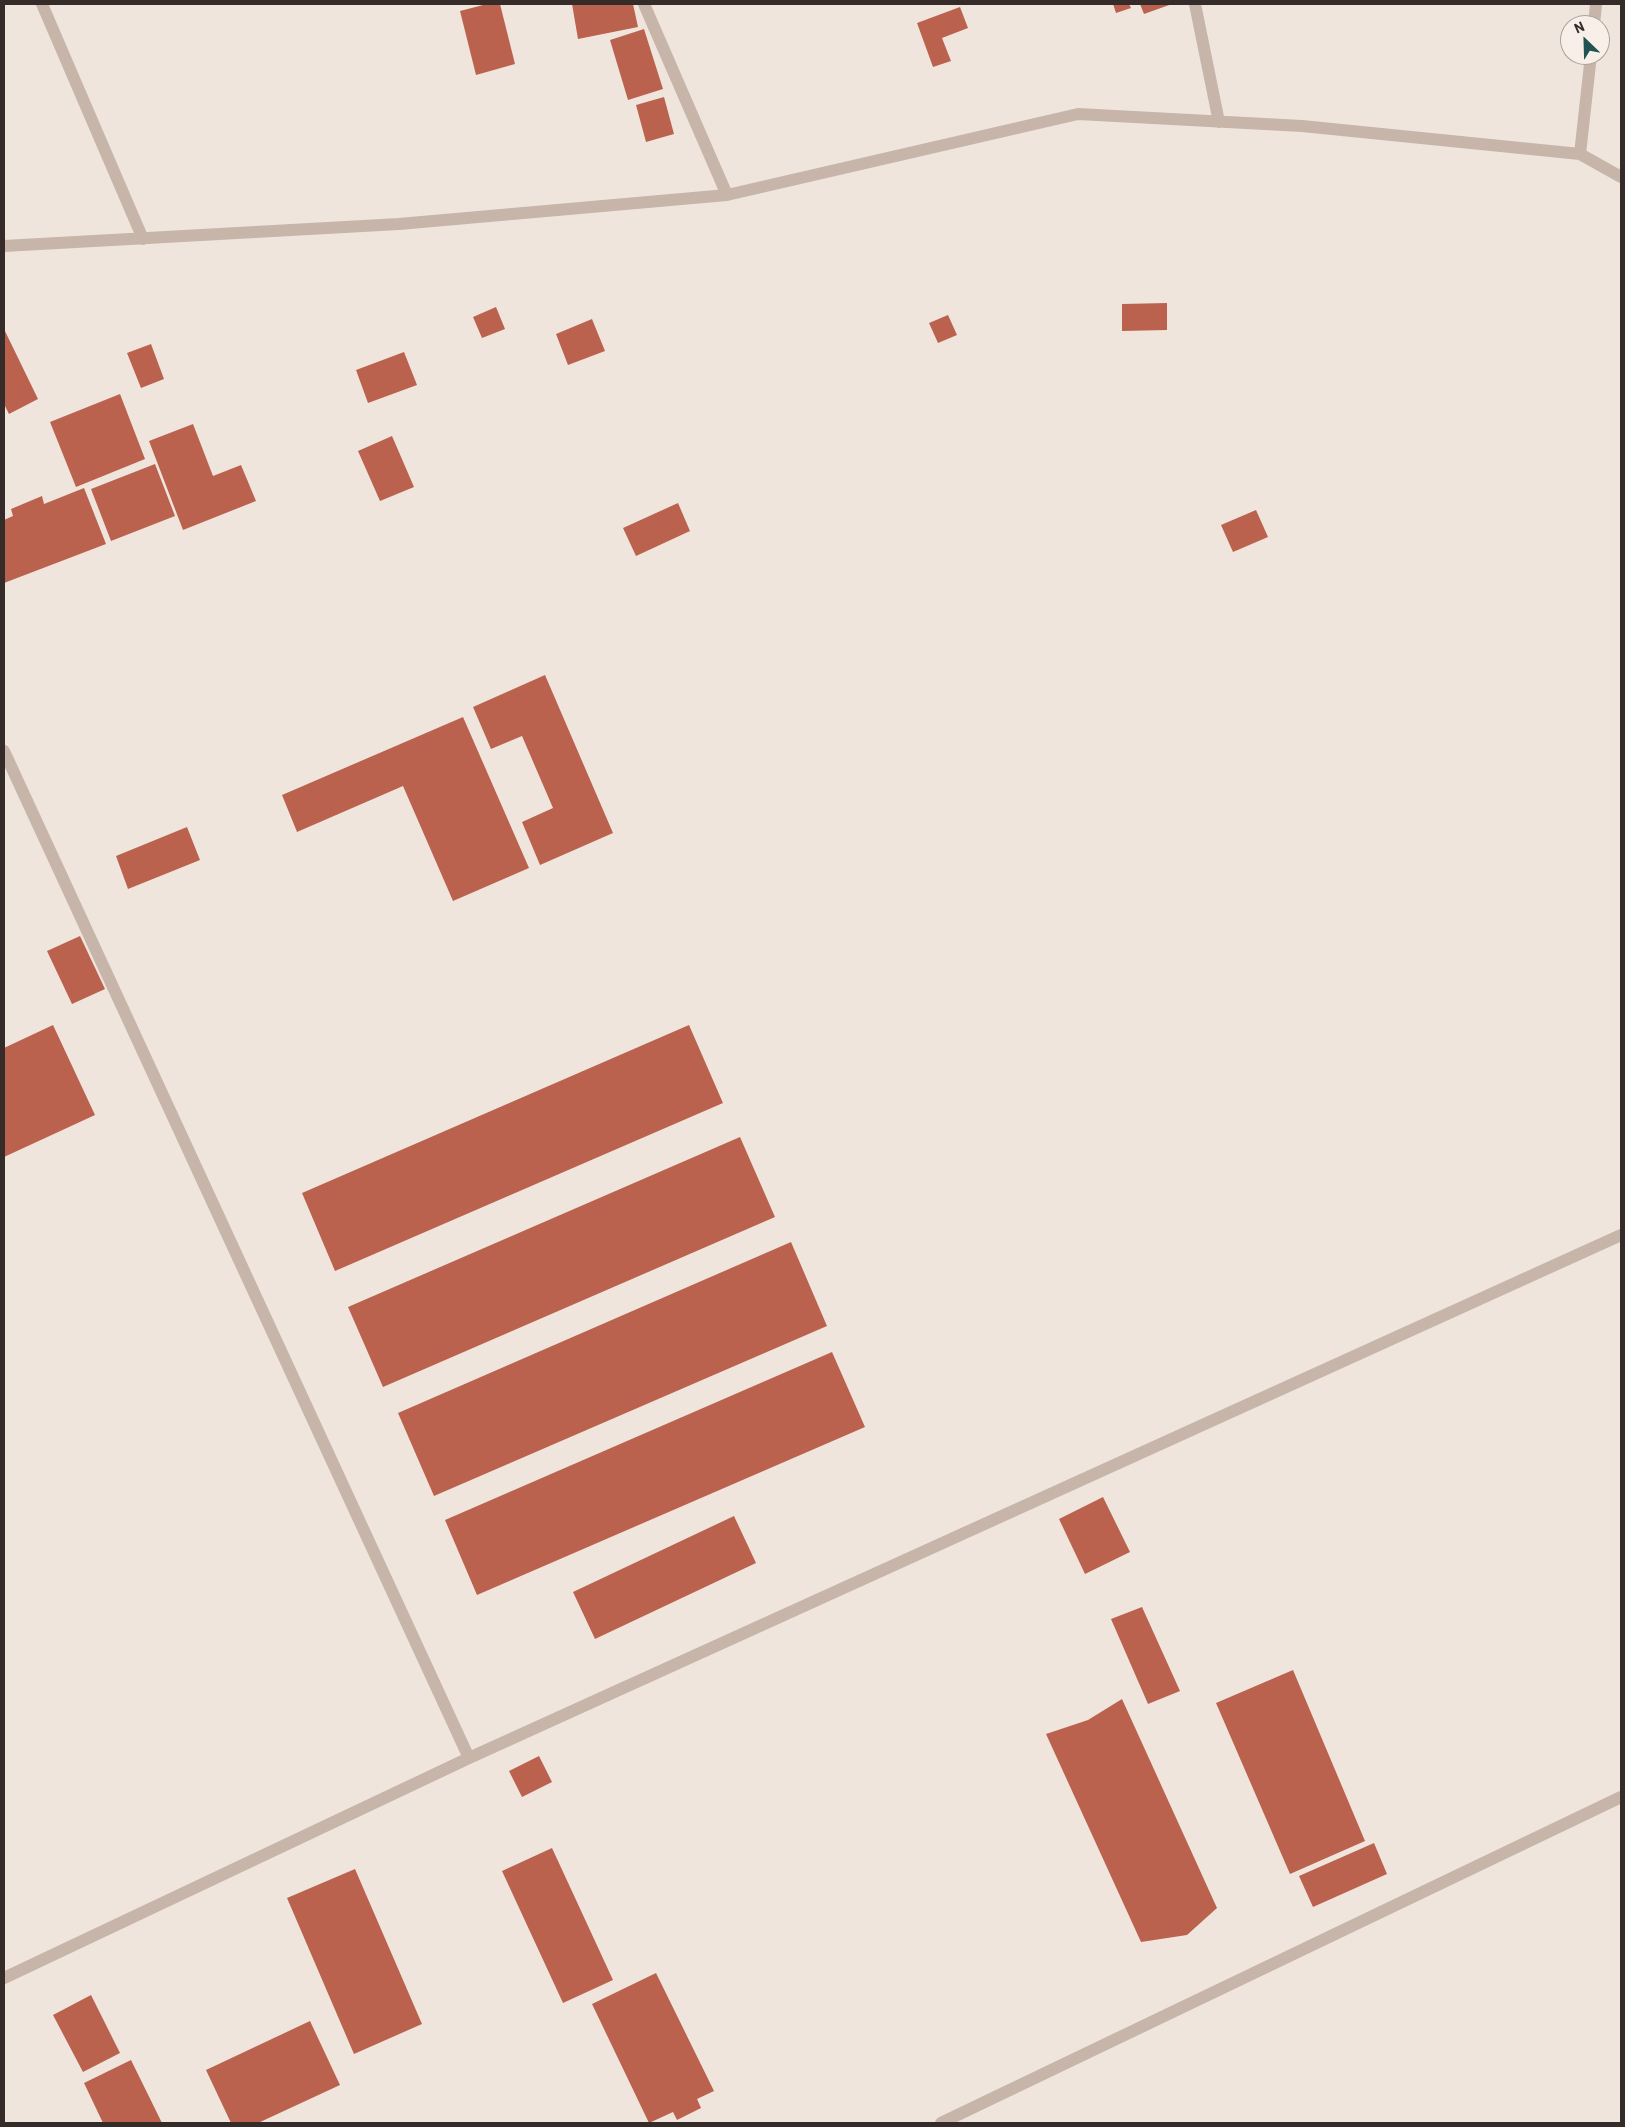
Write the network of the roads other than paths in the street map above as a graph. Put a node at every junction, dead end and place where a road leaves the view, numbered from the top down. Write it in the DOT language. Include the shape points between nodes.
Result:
graph roads {
  1 [pos="42,4"];
  2 [pos="644,4"];
  3 [pos="1195,4"];
  4 [pos="1590,65"];
  5 [pos="1218,122"];
  6 [pos="1580,154"];
  7 [pos="1621,176"];
  8 [pos="726,195"];
  9 [pos="142,239"];
  10 [pos="4,246"];
  11 [pos="4,751"];
  12 [pos="1621,1235"];
  13 [pos="469,1758"];
  14 [pos="1621,1797"];
  15 [pos="4,1978"];
  16 [pos="941,2123"];
  1 -- 9 [label="street"];
  2 -- 8 [label="street"];
  3 -- 5 [label="street"];
  4 -- 6 [label="street"];
  5 -- 6 [label="street" via="1302,126"];
  5 -- 8 [label="street" via="1078,114"];
  6 -- 7 [label="street"];
  8 -- 9 [label="street" via="399,224"];
  9 -- 10 [label="street"];
  11 -- 13 [label="street"];
  12 -- 13 [label="street"];
  13 -- 15 [label="street"];
  14 -- 16 [label="street"];
}
